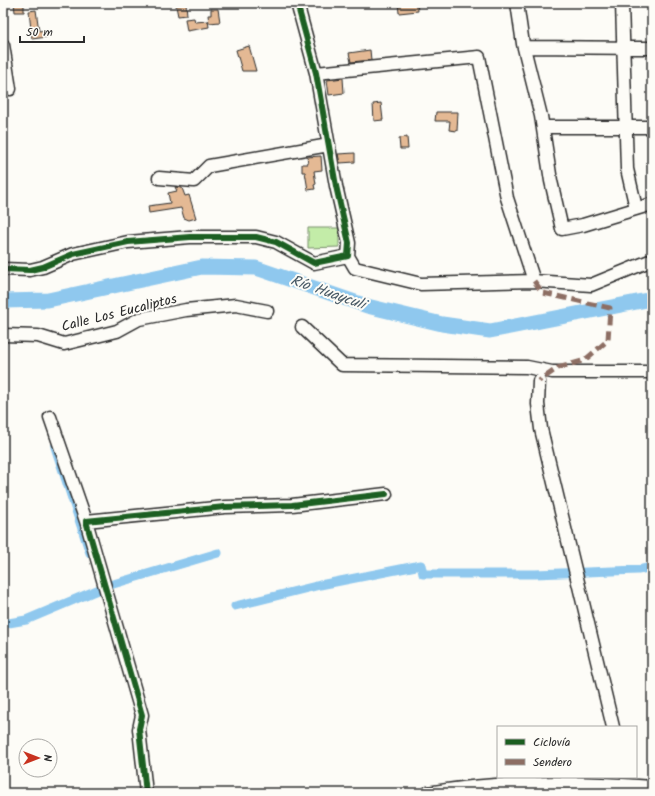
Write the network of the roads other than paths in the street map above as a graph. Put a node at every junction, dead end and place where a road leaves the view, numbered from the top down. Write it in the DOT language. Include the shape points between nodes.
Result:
graph roads {
  1 [pos="297,3"];
  2 [pos="517,3"];
  3 [pos="622,3"];
  4 [pos="3,45"];
  5 [pos="524,47"];
  6 [pos="623,48"];
  7 [pos="652,48"];
  8 [pos="316,73"];
  9 [pos="10,89"];
  10 [pos="543,127"];
  11 [pos="625,127"];
  12 [pos="652,127"];
  13 [pos="329,145"];
  14 [pos="159,178"];
  15 [pos="652,204"];
  16 [pos="636,208"];
  17 [pos="348,256"];
  18 [pos="652,260"];
  19 [pos="3,269"];
  20 [pos="534,281"];
  21 [pos="267,311"];
  22 [pos="302,326"];
  23 [pos="3,335"];
  24 [pos="652,372"];
  25 [pos="540,381"];
  26 [pos="50,417"];
  27 [pos="386,494"];
  28 [pos="86,522"];
  29 [pos="613,726"];
  30 [pos="623,785"];
  31 [pos="652,787"];
  32 [pos="146,793"];
  33 [pos="428,793"];
  1 -- 8 [label="street"];
  2 -- 5 [label="street"];
  3 -- 6 [label="street"];
  4 -- 9 [label="street"];
  5 -- 6 [label="street"];
  5 -- 10 [label="street"];
  6 -- 7 [label="street"];
  6 -- 11 [label="street"];
  8 -- 13 [label="street"];
  8 -- 20 [label="street" via="479,57 507,198"];
  10 -- 11 [label="street"];
  10 -- 16 [label="street" via="551,181 562,229"];
  11 -- 12 [label="street"];
  11 -- 16 [label="street" via="627,169"];
  13 -- 14 [label="street" via="209,166 194,181"];
  13 -- 17 [label="street" via="349,243"];
  15 -- 16 [label="street"];
  17 -- 19 [label="street" via="314,263 276,242 256,237 190,237 128,242 73,254 30,270"];
  17 -- 20 [label="street" via="355,268 421,284"];
  18 -- 20 [label="street" via="592,285"];
  21 -- 23 [label="street, Calle Los Eucaliptos" via="236,305 186,310 139,319 116,331 64,344 38,336"];
  22 -- 24 [label="street" via="342,365 527,367 552,372"];
  25 -- 29 [label="street" via="538,404 541,429"];
  26 -- 28 [label="street"];
  27 -- 28 [label="street" via="292,505 225,507"];
  28 -- 32 [label="street" via="142,715 139,729"];
  30 -- 31 [label="street"];
  30 -- 33 [label="street" via="512,784 468,786"];
}
